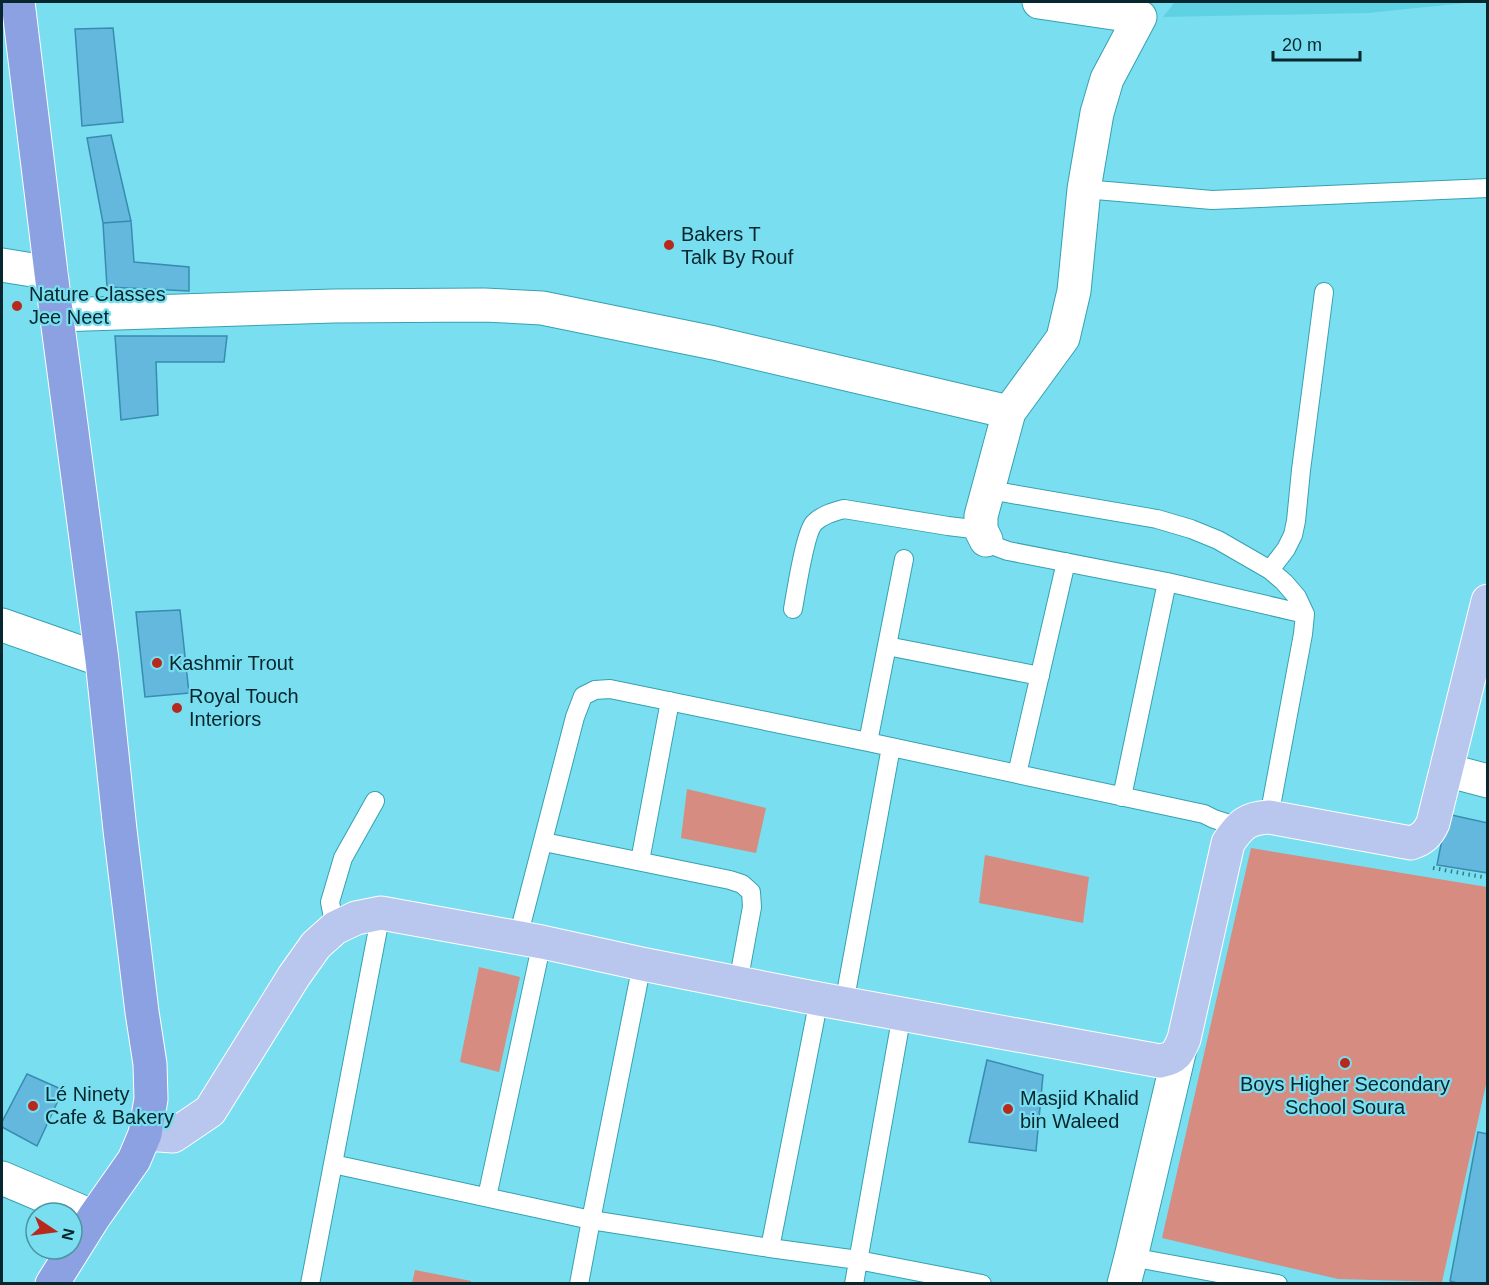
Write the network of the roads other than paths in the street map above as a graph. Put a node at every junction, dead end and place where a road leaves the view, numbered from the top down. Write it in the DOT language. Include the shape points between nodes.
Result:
graph roads {
  1 [pos="18,2"];
  2 [pos="1039,2"];
  3 [pos="1146,9"];
  4 [pos="1488,188"];
  5 [pos="1084,189"];
  6 [pos="2,265"];
  7 [pos="51,273"];
  8 [pos="1324,291"];
  9 [pos="57,315"];
  10 [pos="1009,412"];
  11 [pos="989,490"];
  12 [pos="984,535"];
  13 [pos="904,559"];
  14 [pos="1066,562"];
  15 [pos="1270,570"];
  16 [pos="1167,582"];
  17 [pos="1488,601"];
  18 [pos="793,609"];
  19 [pos="1305,614"];
  20 [pos="2,625"];
  21 [pos="887,646"];
  22 [pos="102,660"];
  23 [pos="1040,676"];
  24 [pos="670,701"];
  25 [pos="868,742"];
  26 [pos="891,747"];
  27 [pos="1446,770"];
  28 [pos="1017,774"];
  29 [pos="1488,781"];
  30 [pos="1122,797"];
  31 [pos="375,801"];
  32 [pos="1269,817"];
  33 [pos="1239,827"];
  34 [pos="544,842"];
  35 [pos="640,861"];
  36 [pos="381,913"];
  37 [pos="335,928"];
  38 [pos="530,940"];
  39 [pos="642,964"];
  40 [pos="738,983"];
  41 [pos="831,1001"];
  42 [pos="902,1014"];
  43 [pos="1180,1049"];
  44 [pos="145,1134"];
  45 [pos="333,1164"];
  46 [pos="2,1178"];
  47 [pos="487,1197"];
  48 [pos="94,1217"];
  49 [pos="591,1220"];
  50 [pos="770,1248"];
  51 [pos="858,1260"];
  52 [pos="1128,1270"];
  53 [pos="52,1284"];
  54 [pos="310,1284"];
  55 [pos="579,1284"];
  56 [pos="854,1284"];
  57 [pos="982,1284"];
  58 [pos="1278,1284"];
  1 -- 7 [label="highway"];
  2 -- 3 [label="street"];
  3 -- 5 [label="street" via="1107,79"];
  4 -- 5 [label="lane" via="1212,200"];
  5 -- 10 [label="street" via="1074,291 1063,338"];
  6 -- 7 [label="street"];
  7 -- 9 [label="highway"];
  8 -- 15 [label="lane" via="1296,521 1286,549"];
  9 -- 10 [label="street" via="334,306 542,308 714,343"];
  9 -- 22 [label="highway"];
  10 -- 11 [label="street"];
  11 -- 12 [label="street" via="981,516"];
  11 -- 15 [label="lane" via="1157,519 1218,540"];
  12 -- 14 [label="lane" via="1008,551"];
  12 -- 18 [label="lane" via="844,509 831,513 812,525"];
  13 -- 21 [label="lane"];
  14 -- 16 [label="lane"];
  14 -- 23 [label="lane"];
  15 -- 19 [label="lane" via="1297,597"];
  16 -- 19 [label="lane"];
  16 -- 30 [label="lane"];
  17 -- 27 [label="main road"];
  19 -- 32 [label="lane"];
  20 -- 22 [label="street"];
  21 -- 23 [label="lane"];
  21 -- 25 [label="lane"];
  22 -- 44 [label="highway" via="150,1064 151,1099"];
  23 -- 28 [label="lane"];
  24 -- 25 [label="lane"];
  24 -- 34 [label="lane" via="610,689 584,696 575,717"];
  24 -- 35 [label="lane"];
  25 -- 26 [label="lane"];
  26 -- 28 [label="lane"];
  26 -- 41 [label="lane"];
  27 -- 29 [label="street"];
  27 -- 32 [label="main road" via="1433,823 1425,837 1412,843"];
  28 -- 30 [label="lane"];
  30 -- 33 [label="lane" via="1204,814"];
  31 -- 37 [label="lane" via="343,858 330,902"];
  32 -- 33 [label="main road"];
  33 -- 43 [label="main road" via="1228,843"];
  34 -- 35 [label="lane"];
  34 -- 38 [label="lane"];
  35 -- 40 [label="lane" via="730,880 751,892 752,907"];
  36 -- 37 [label="main road"];
  36 -- 38 [label="main road"];
  36 -- 45 [label="lane"];
  37 -- 44 [label="main road" via="316,945 294,976 210,1111 173,1136"];
  38 -- 39 [label="main road"];
  38 -- 47 [label="lane"];
  39 -- 40 [label="main road"];
  39 -- 49 [label="lane"];
  40 -- 41 [label="main road"];
  41 -- 42 [label="main road"];
  41 -- 50 [label="lane"];
  42 -- 43 [label="main road" via="1160,1061 1170,1059"];
  42 -- 51 [label="lane"];
  43 -- 52 [label="street"];
  44 -- 48 [label="highway" via="134,1160"];
  45 -- 47 [label="lane"];
  45 -- 54 [label="lane"];
  46 -- 48 [label="street"];
  47 -- 49 [label="lane"];
  48 -- 53 [label="highway"];
  49 -- 50 [label="lane"];
  49 -- 55 [label="lane"];
  50 -- 51 [label="lane"];
  51 -- 56 [label="lane"];
  51 -- 57 [label="lane"];
  52 -- 58 [label="lane"];
}
